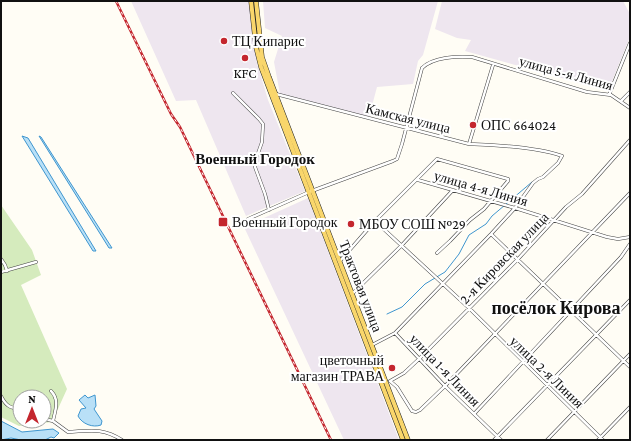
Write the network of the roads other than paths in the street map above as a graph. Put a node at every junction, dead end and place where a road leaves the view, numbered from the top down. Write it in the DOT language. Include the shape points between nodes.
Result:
graph roads {
  1 [pos="251,1"];
  2 [pos="256,1"];
  3 [pos="630,43"];
  4 [pos="492,64"];
  5 [pos="630,92"];
  6 [pos="233,93"];
  7 [pos="275,94"];
  8 [pos="609,95"];
  9 [pos="621,101"];
  10 [pos="630,108"];
  11 [pos="406,128"];
  12 [pos="630,140"];
  13 [pos="469,144"];
  14 [pos="418,180"];
  15 [pos="453,190"];
  16 [pos="311,192"];
  17 [pos="630,192"];
  18 [pos="490,201"];
  19 [pos="515,208"];
  20 [pos="269,210"];
  21 [pos="248,219"];
  22 [pos="554,220"];
  23 [pos="375,221"];
  24 [pos="593,233"];
  25 [pos="491,234"];
  26 [pos="630,237"];
  27 [pos="630,244"];
  28 [pos="401,246"];
  29 [pos="437,253"];
  30 [pos="1,258"];
  31 [pos="518,259"];
  32 [pos="340,261"];
  33 [pos="36,262"];
  34 [pos="7,271"];
  35 [pos="1,272"];
  36 [pos="544,283"];
  37 [pos="442,284"];
  38 [pos="352,294"];
  39 [pos="630,300"];
  40 [pos="469,308"];
  41 [pos="571,309"];
  42 [pos="395,333"];
  43 [pos="597,334"];
  44 [pos="495,335"];
  45 [pos="372,346"];
  46 [pos="630,354"];
  47 [pos="419,359"];
  48 [pos="624,360"];
  49 [pos="522,361"];
  50 [pos="630,366"];
  51 [pos="388,381"];
  52 [pos="547,385"];
  53 [pos="445,386"];
  54 [pos="52,391"];
  55 [pos="1,396"];
  56 [pos="630,407"];
  57 [pos="12,408"];
  58 [pos="574,412"];
  59 [pos="474,414"];
  60 [pos="53,421"];
  61 [pos="498,437"];
  62 [pos="601,437"];
  63 [pos="122,440"];
  64 [pos="403,440"];
  65 [pos="408,440"];
  66 [pos="494,440"];
  67 [pos="501,440"];
  68 [pos="547,440"];
  69 [pos="598,440"];
  70 [pos="603,440"];
  1 -- 16 [label="main road, Трактовая улица" via="260,64"];
  2 -- 7 [label="main road, Трактовая улица" via="262,57"];
  3 -- 8 [label="street"];
  4 -- 8 [label="street, улица 5-я Линия" via="587,92"];
  4 -- 11 [label="street, улица 5-я Линия" via="458,56 424,66"];
  4 -- 13 [label="street"];
  5 -- 9 [label="street"];
  6 -- 20 [label="street" via="263,124 262,142 255,167"];
  7 -- 11 [label="street, Камская улица"];
  7 -- 16 [label="main road, Трактовая улица"];
  8 -- 9 [label="street, улица 5-я Линия"];
  9 -- 10 [label="street, улица 5-я Линия"];
  11 -- 13 [label="street, Камская улица"];
  11 -- 16 [label="street" via="397,159"];
  12 -- 22 [label="street, 2-я Кировская улица" via="586,190 566,206"];
  13 -- 19 [label="street, Камская улица" via="551,152 562,156 544,177 533,184"];
  14 -- 15 [label="street, улица 4-я Линия"];
  14 -- 18 [label="street, улица 4-я Линия" via="437,159 508,179"];
  14 -- 23 [label="street"];
  15 -- 18 [label="street, улица 4-я Линия"];
  15 -- 28 [label="street"];
  16 -- 20 [label="street"];
  16 -- 32 [label="main road, Трактовая улица"];
  16 -- 64 [label="main road, Трактовая улица"];
  17 -- 24 [label="street"];
  18 -- 19 [label="street, улица 4-я Линия"];
  18 -- 29 [label="street"];
  19 -- 22 [label="street, улица 4-я Линия"];
  19 -- 25 [label="street"];
  20 -- 21 [label="street"];
  22 -- 24 [label="street, улица 4-я Линия"];
  22 -- 31 [label="street, 2-я Кировская улица"];
  23 -- 28 [label="street, улица 2-я Линия"];
  23 -- 32 [label="street"];
  24 -- 26 [label="street, улица 4-я Линия" via="614,238"];
  24 -- 36 [label="street"];
  25 -- 31 [label="street"];
  25 -- 37 [label="street"];
  27 -- 41 [label="street" via="621,257"];
  28 -- 37 [label="street, улица 2-я Линия"];
  28 -- 38 [label="street"];
  30 -- 34 [label="street"];
  31 -- 36 [label="street"];
  31 -- 40 [label="street, 2-я Кировская улица"];
  32 -- 38 [label="main road, Трактовая улица"];
  33 -- 34 [label="street"];
  34 -- 35 [label="street"];
  36 -- 41 [label="street"];
  36 -- 44 [label="street"];
  37 -- 40 [label="street, улица 2-я Линия"];
  37 -- 42 [label="street"];
  38 -- 45 [label="main road, Трактовая улица"];
  39 -- 43 [label="street"];
  40 -- 44 [label="street, улица 2-я Линия"];
  40 -- 47 [label="street, 2-я Кировская улица"];
  41 -- 43 [label="street"];
  41 -- 49 [label="street"];
  42 -- 45 [label="street, улица 1-я Линия"];
  42 -- 47 [label="street, улица 1-я Линия"];
  43 -- 48 [label="street"];
  43 -- 52 [label="street"];
  44 -- 49 [label="street, улица 2-я Линия"];
  44 -- 53 [label="street"];
  45 -- 51 [label="main road, Трактовая улица"];
  46 -- 48 [label="street"];
  47 -- 51 [label="street, 2-я Кировская улица" via="404,373"];
  47 -- 53 [label="street, улица 1-я Линия"];
  48 -- 50 [label="street"];
  48 -- 58 [label="street"];
  49 -- 52 [label="street, улица 2-я Линия"];
  49 -- 59 [label="street"];
  51 -- 53 [label="street" via="397,387 412,411 416,412"];
  51 -- 65 [label="main road, Трактовая улица"];
  52 -- 58 [label="street, улица 2-я Линия"];
  52 -- 61 [label="street"];
  53 -- 59 [label="street, улица 1-я Линия"];
  54 -- 60 [label="street" via="56,400"];
  55 -- 57 [label="street" via="5,404"];
  56 -- 62 [label="street"];
  58 -- 62 [label="street, улица 2-я Линия"];
  58 -- 68 [label="street"];
  59 -- 61 [label="street, улица 1-я Линия"];
  60 -- 63 [label="street" via="68,432 95,430"];
  61 -- 66 [label="street"];
  61 -- 67 [label="street, улица 1-я Линия"];
  62 -- 69 [label="street"];
  62 -- 70 [label="street, улица 2-я Линия"];
}
